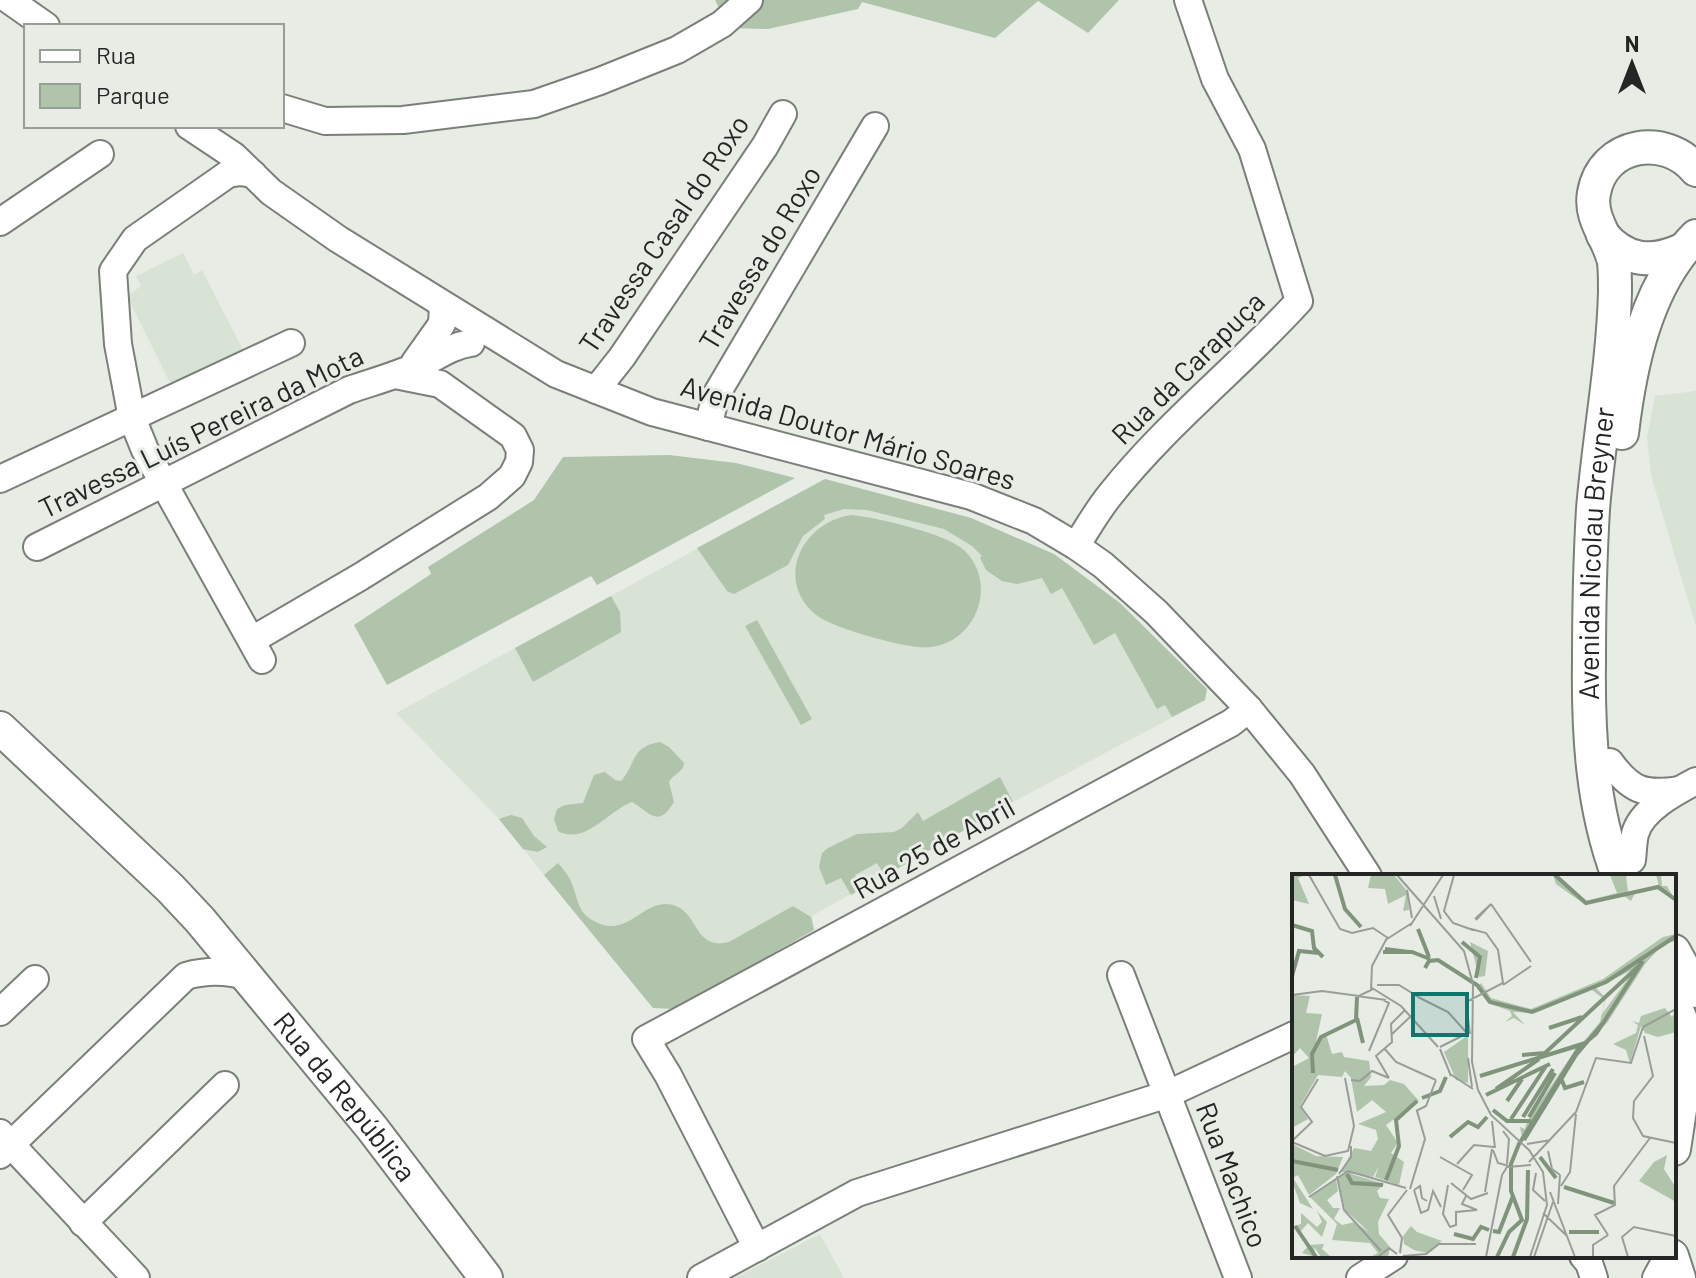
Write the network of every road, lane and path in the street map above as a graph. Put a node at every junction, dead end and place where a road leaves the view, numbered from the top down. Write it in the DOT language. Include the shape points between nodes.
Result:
graph roads {
  1 [pos="9,0"];
  2 [pos="749,0"];
  3 [pos="1188,0"];
  4 [pos="43,24"];
  5 [pos="284,109"];
  6 [pos="783,114"];
  7 [pos="875,126"];
  8 [pos="184,128"];
  9 [pos="192,128"];
  10 [pos="100,154"];
  11 [pos="1696,170"];
  12 [pos="251,180"];
  13 [pos="0,222"];
  14 [pos="1601,232"];
  15 [pos="1689,243"];
  16 [pos="442,315"];
  17 [pos="291,343"];
  18 [pos="471,343"];
  19 [pos="439,354"];
  20 [pos="556,374"];
  21 [pos="395,375"];
  22 [pos="440,384"];
  23 [pos="596,390"];
  24 [pos="132,418"];
  25 [pos="708,427"];
  26 [pos="0,479"];
  27 [pos="164,484"];
  28 [pos="1076,546"];
  29 [pos="37,547"];
  30 [pos="1249,709"];
  31 [pos="0,728"];
  32 [pos="1610,762"];
  33 [pos="1688,785"];
  34 [pos="1629,871"];
  35 [pos="1367,874"];
  36 [pos="200,920"];
  37 [pos="1676,955"];
  38 [pos="1121,975"];
  39 [pos="186,976"];
  40 [pos="247,976"];
  41 [pos="35,979"];
  42 [pos="1696,991"];
  43 [pos="1676,1007"];
  44 [pos="0,1012"];
  45 [pos="1292,1036"];
  46 [pos="1693,1074"];
  47 [pos="225,1085"];
  48 [pos="1168,1094"];
  49 [pos="1676,1109"];
  50 [pos="4,1144"];
  51 [pos="83,1223"];
  52 [pos="757,1248"];
  53 [pos="1391,1258"];
  54 [pos="1585,1258"];
  55 [pos="1669,1258"];
  56 [pos="1671,1258"];
  57 [pos="136,1278"];
  58 [pos="486,1278"];
  59 [pos="701,1278"];
  60 [pos="1238,1278"];
  61 [pos="1360,1278"];
  62 [pos="1594,1278"];
  63 [pos="1656,1278"];
  64 [pos="1679,1278"];
  1 -- 4 [label="street"];
  2 -- 5 [label="street" via="722,24 677,50 534,104 403,120 325,121"];
  3 -- 28 [label="street, Rua da Carapuça" via="1215,79 1252,149 1299,301 1168,431 1109,496"];
  6 -- 23 [label="street, Travessa Casal do Roxo"];
  7 -- 25 [label="street, Travessa do Roxo" via="716,395"];
  8 -- 12 [label="street, Avenida Doutor Mário Soares"];
  9 -- 12 [label="street, Avenida Doutor Mário Soares" via="234,156"];
  10 -- 13 [label="street"];
  11 -- 14 [label="main road, Avenida Nicolau Breyner" via="1670,149 1651,146 1613,159 1594,194"];
  12 -- 16 [label="street, Avenida Doutor Mário Soares"];
  12 -- 24 [label="street" via="135,239 113,271 118,344"];
  14 -- 15 [label="main road, Avenida Nicolau Breyner" via="1629,256 1647,260 1665,258"];
  14 -- 34 [label="main road, Avenida Nicolau Breyner" via="1614,260 1615,289 1593,509 1588,713 1597,800"];
  15 -- 32 [label="main road, Avenida Nicolau Breyner" via="1669,267 1653,301 1625,409 1607,608"];
  16 -- 18 [label="street, Avenida Doutor Mário Soares"];
  16 -- 20 [label="street, Avenida Doutor Mário Soares"];
  16 -- 21 [label="street" via="420,359"];
  17 -- 24 [label="street"];
  18 -- 19 [label="street"];
  18 -- 20 [label="street, Avenida Doutor Mário Soares" via="507,363"];
  19 -- 21 [label="street"];
  19 -- 22 [label="street"];
  20 -- 23 [label="street, Avenida Doutor Mário Soares"];
  21 -- 22 [label="street, Travessa Luís Pereira da Mota"];
  21 -- 27 [label="street, Travessa Luís Pereira da Mota" via="349,390"];
  22 -- 27 [label="street" via="513,436 520,450 512,476 257,650"];
  23 -- 25 [label="street, Avenida Doutor Mário Soares"];
  24 -- 26 [label="street"];
  24 -- 27 [label="street"];
  25 -- 28 [label="street, Avenida Doutor Mário Soares" via="971,496 1034,521"];
  27 -- 29 [label="street, Travessa Luís Pereira da Mota"];
  28 -- 30 [label="street, Avenida Doutor Mário Soares" via="1156,612"];
  30 -- 35 [label="street, Avenida Doutor Mário Soares" via="1302,774"];
  30 -- 52 [label="street, Rua 25 de Abril" via="646,1039"];
  31 -- 36 [label="main road, Rua da República"];
  32 -- 33 [label="street" via="1639,790 1659,793"];
  32 -- 34 [label="main road, Avenida Nicolau Breyner"];
  33 -- 34 [label="street" via="1640,823"];
  36 -- 39 [label="street" via="197,960"];
  36 -- 40 [label="main road, Rua da República"];
  37 -- 42 [label="main road"];
  38 -- 48 [label="street, Rua Machico"];
  39 -- 40 [label="street" via="223,971"];
  39 -- 50 [label="street"];
  40 -- 58 [label="main road, Rua da República"];
  41 -- 44 [label="street"];
  43 -- 46 [label="main road"];
  45 -- 48 [label="street"];
  46 -- 49 [label="main road"];
  47 -- 51 [label="street"];
  48 -- 52 [label="street" via="857,1193"];
  48 -- 60 [label="street, Rua Machico"];
  50 -- 51 [label="street"];
  51 -- 57 [label="street"];
  52 -- 59 [label="street"];
  53 -- 61 [label="street"];
  54 -- 62 [label="street"];
  55 -- 63 [label="street"];
  56 -- 64 [label="main road"];
}
